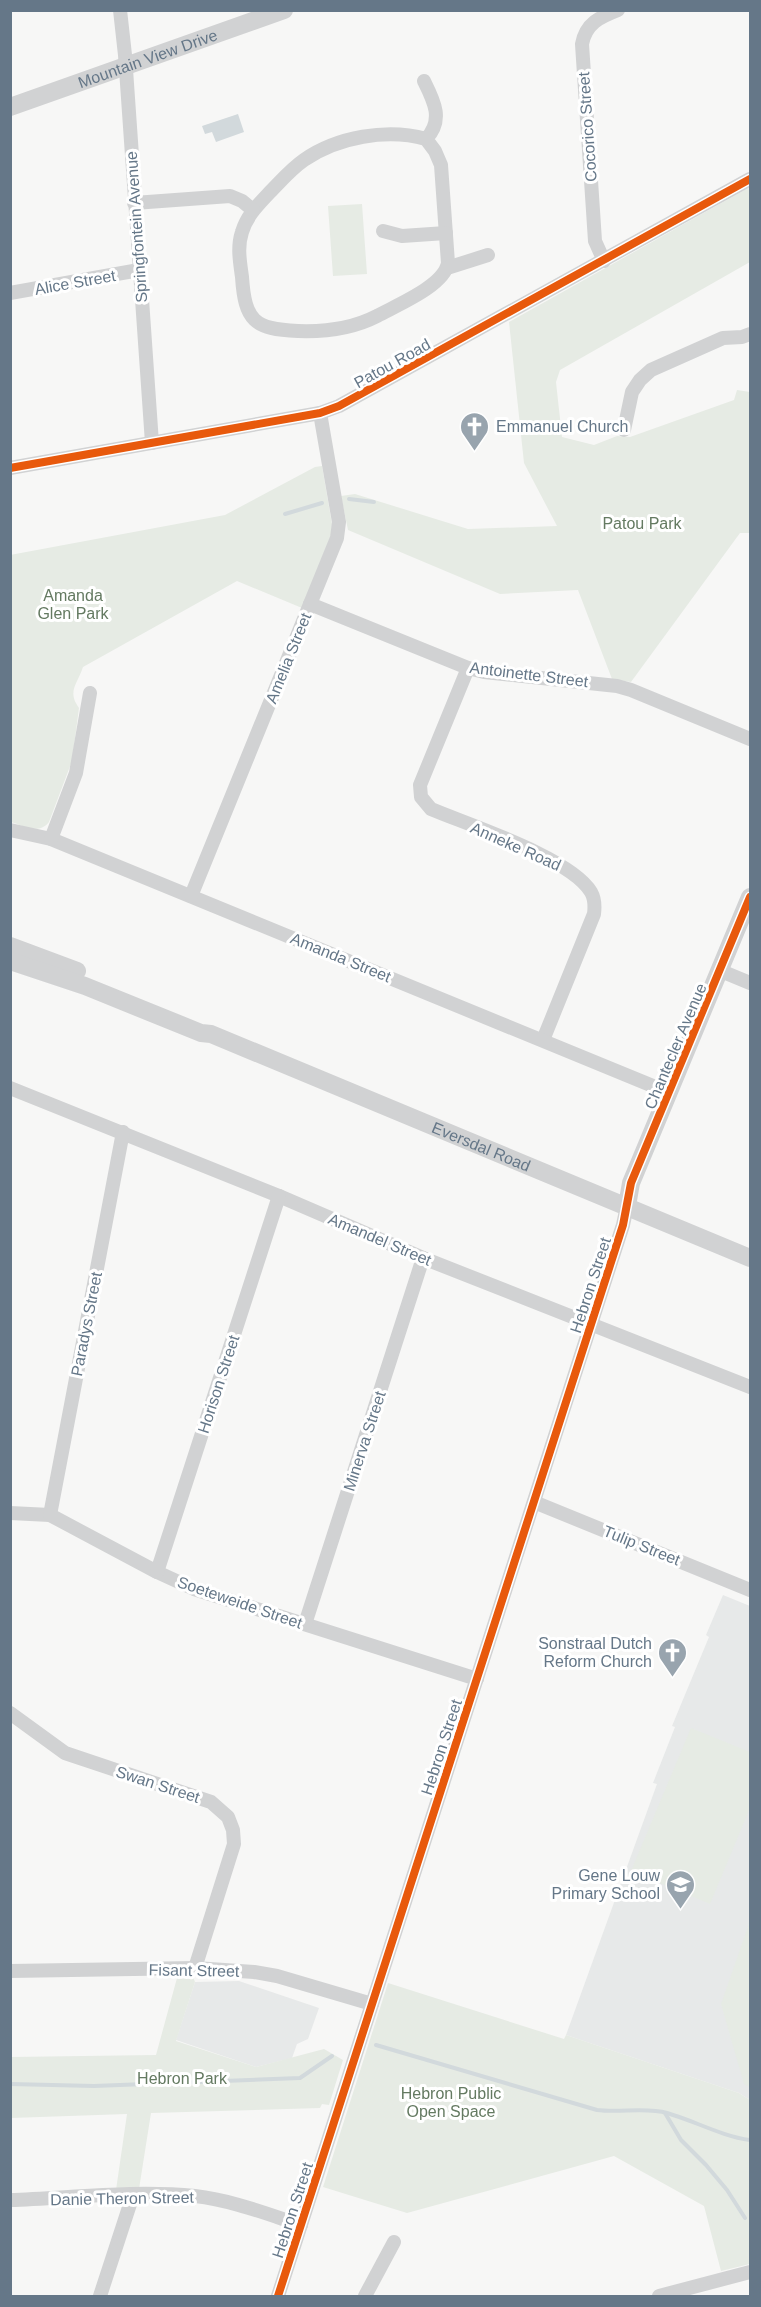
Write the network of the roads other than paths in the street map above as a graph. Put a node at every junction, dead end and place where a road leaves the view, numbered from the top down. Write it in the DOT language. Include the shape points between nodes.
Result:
graph roads {
  1 [pos="120,10"];
  2 [pos="284,10"];
  3 [pos="618,10"];
  4 [pos="125,66"];
  5 [pos="424,81"];
  6 [pos="10,107"];
  7 [pos="426,139"];
  8 [pos="750,179"];
  9 [pos="134,203"];
  10 [pos="253,210"];
  11 [pos="383,231"];
  12 [pos="446,233"];
  13 [pos="488,255"];
  14 [pos="604,261"];
  15 [pos="447,268"];
  16 [pos="140,270"];
  17 [pos="10,293"];
  18 [pos="750,334"];
  19 [pos="320,413"];
  20 [pos="624,430"];
  21 [pos="152,443"];
  22 [pos="10,468"];
  23 [pos="310,604"];
  24 [pos="468,668"];
  25 [pos="90,693"];
  26 [pos="750,739"];
  27 [pos="10,830"];
  28 [pos="51,839"];
  29 [pos="191,896"];
  30 [pos="750,897"];
  31 [pos="10,946"];
  32 [pos="10,961"];
  33 [pos="720,970"];
  34 [pos="750,983"];
  35 [pos="211,1034"];
  36 [pos="543,1040"];
  37 [pos="10,1088"];
  38 [pos="670,1092"];
  39 [pos="123,1132"];
  40 [pos="279,1196"];
  41 [pos="627,1206"];
  42 [pos="423,1258"];
  43 [pos="750,1258"];
  44 [pos="591,1324"];
  45 [pos="750,1387"];
  46 [pos="534,1502"];
  47 [pos="10,1512"];
  48 [pos="50,1515"];
  49 [pos="157,1572"];
  50 [pos="750,1590"];
  51 [pos="305,1624"];
  52 [pos="477,1679"];
  53 [pos="10,1713"];
  54 [pos="195,1968"];
  55 [pos="10,1971"];
  56 [pos="372,2004"];
  57 [pos="133,2195"];
  58 [pos="10,2200"];
  59 [pos="301,2225"];
  60 [pos="394,2242"];
  61 [pos="750,2272"];
  62 [pos="100,2296"];
  63 [pos="278,2296"];
  64 [pos="365,2296"];
  65 [pos="659,2296"];
  1 -- 4 [label="street, Springfontein Avenue"];
  2 -- 4 [label="street, Mountain View Drive"];
  3 -- 14 [label="street, Cocorico Street" via="596,19 582,44 595,241"];
  4 -- 6 [label="street, Mountain View Drive"];
  4 -- 9 [label="street, Springfontein Avenue"];
  5 -- 7 [label="street" via="437,113"];
  7 -- 10 [label="street" via="377,135 321,150 287,175"];
  7 -- 12 [label="street" via="441,165"];
  8 -- 14 [label="street, Patou Road"];
  9 -- 10 [label="street" via="230,196"];
  9 -- 16 [label="street, Springfontein Avenue"];
  10 -- 15 [label="street" via="239,246 243,294 249,314 267,328 310,331 361,324 440,280"];
  11 -- 12 [label="street" via="402,236"];
  12 -- 15 [label="street"];
  13 -- 15 [label="street"];
  14 -- 19 [label="street, Patou Road" via="356,399"];
  16 -- 17 [label="street, Alice Street"];
  16 -- 21 [label="street, Springfontein Avenue"];
  18 -- 20 [label="street" via="723,339 651,370 632,392"];
  19 -- 21 [label="street, Patou Road"];
  19 -- 23 [label="street, Amelia Street" via="339,528"];
  21 -- 22 [label="street, Patou Road"];
  23 -- 24 [label="street, Antoinette Street"];
  23 -- 29 [label="street, Amelia Street"];
  24 -- 26 [label="street, Antoinette Street" via="617,686"];
  24 -- 36 [label="street, Anneke Road" via="420,785 423,801 431,809 561,865 582,881 594,898 590,923"];
  25 -- 28 [label="street" via="76,773"];
  27 -- 28 [label="street, Amanda Street"];
  28 -- 29 [label="street, Amanda Street"];
  29 -- 36 [label="street, Amanda Street"];
  30 -- 33 [label="street, Chantecler Avenue"];
  31 -- 35 [label="street, Eversdal Road" via="89,976"];
  32 -- 35 [label="street, Eversdal Road"];
  33 -- 34 [label="street"];
  33 -- 38 [label="street, Chantecler Avenue"];
  35 -- 41 [label="street, Eversdal Road"];
  36 -- 38 [label="street, Amanda Street"];
  37 -- 39 [label="street, Amandel Street"];
  38 -- 41 [label="street, Chantecler Avenue" via="631,1183"];
  39 -- 40 [label="street, Amandel Street"];
  39 -- 48 [label="street, Paradys Street"];
  40 -- 42 [label="street, Amandel Street"];
  40 -- 49 [label="street, Horison Street"];
  41 -- 43 [label="street, Eversdal Road"];
  41 -- 44 [label="street, Hebron Street"];
  42 -- 44 [label="street, Amandel Street"];
  42 -- 51 [label="street, Minerva Street"];
  44 -- 45 [label="street, Amandel Street"];
  44 -- 46 [label="street, Hebron Street"];
  46 -- 50 [label="street, Tulip Street"];
  46 -- 52 [label="street, Hebron Street"];
  47 -- 48 [label="street, Soeteweide Street"];
  48 -- 49 [label="street, Soeteweide Street"];
  49 -- 51 [label="street, Soeteweide Street" via="194,1589"];
  51 -- 52 [label="street, Soeteweide Street"];
  52 -- 56 [label="street, Hebron Street"];
  53 -- 54 [label="street, Swan Street" via="65,1753 194,1794 218,1806 228,1817 233,1830 232,1851"];
  54 -- 55 [label="street, Fisant Street"];
  54 -- 56 [label="street, Fisant Street" via="277,1976"];
  56 -- 59 [label="street, Hebron Street"];
  57 -- 58 [label="street, Danie Theron Street"];
  57 -- 59 [label="street, Danie Theron Street" via="209,2198"];
  57 -- 62 [label="street"];
  59 -- 63 [label="street, Hebron Street"];
  60 -- 64 [label="street"];
  61 -- 65 [label="street"];
}
